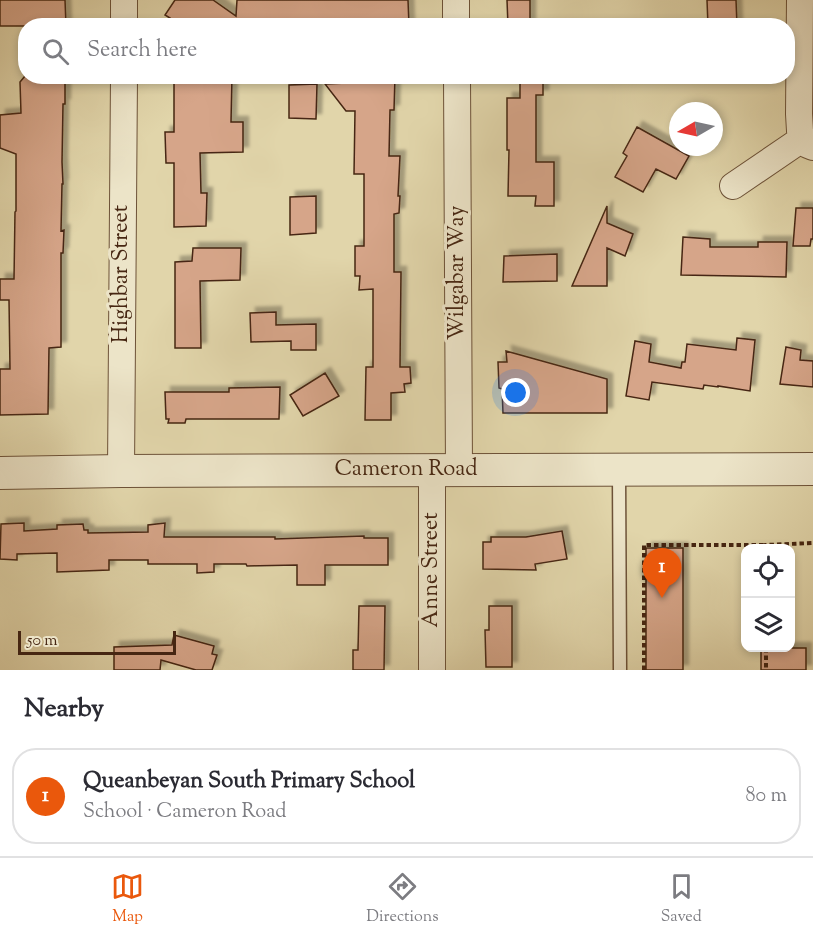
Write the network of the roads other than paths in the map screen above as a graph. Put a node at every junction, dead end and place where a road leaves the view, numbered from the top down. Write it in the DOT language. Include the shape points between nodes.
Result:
graph roads {
  1 [pos="124,0"];
  2 [pos="456,0"];
  3 [pos="800,0"];
  4 [pos="124,18"];
  5 [pos="456,18"];
  6 [pos="124,84"];
  7 [pos="457,84"];
  8 [pos="807,143"];
  9 [pos="733,186"];
  10 [pos="813,469"];
  11 [pos="445,470"];
  12 [pos="619,470"];
  13 [pos="121,471"];
  14 [pos="0,473"];
  15 [pos="432,670"];
  16 [pos="620,670"];
  1 -- 4 [label="street"];
  2 -- 5 [label="street"];
  3 -- 8 [label="street" via="799,114 800,131"];
  6 -- 13 [label="street, Highbar Street"];
  7 -- 11 [label="street, Wilgabar Way"];
  8 -- 9 [label="street"];
  10 -- 12 [label="street, Cameron Road"];
  11 -- 12 [label="street, Cameron Road"];
  11 -- 13 [label="street, Cameron Road"];
  11 -- 15 [label="street, Anne Street"];
  12 -- 16 [label="lane"];
  13 -- 14 [label="street, Cameron Road"];
}
